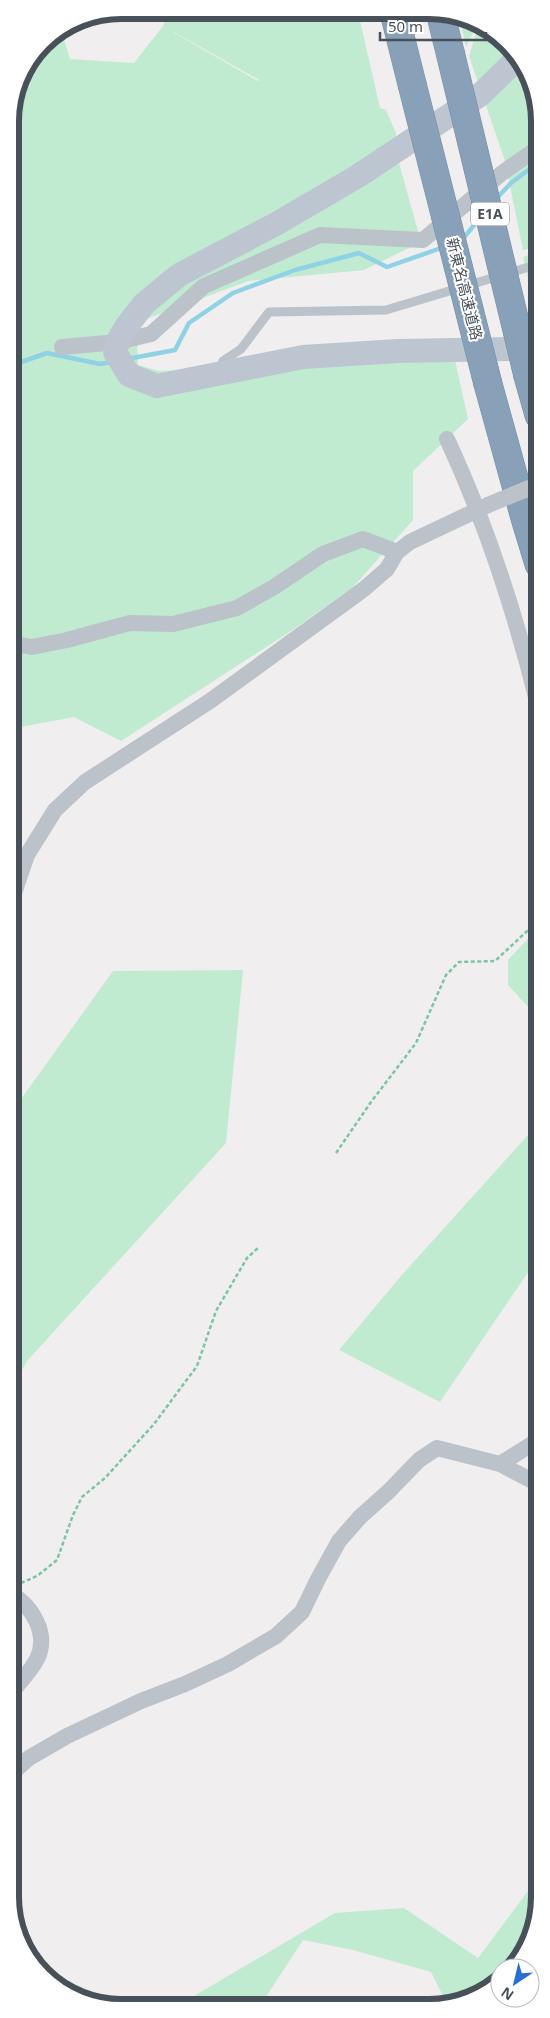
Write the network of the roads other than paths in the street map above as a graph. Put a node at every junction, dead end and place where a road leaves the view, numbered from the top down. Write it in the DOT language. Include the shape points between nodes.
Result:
graph roads {
  1 [pos="396,19"];
  2 [pos="442,20"];
  3 [pos="513,63"];
  4 [pos="531,153"];
  5 [pos="531,265"];
  6 [pos="62,347"];
  7 [pos="116,347"];
  8 [pos="531,350"];
  9 [pos="217,375"];
  10 [pos="531,387"];
  11 [pos="447,439"];
  12 [pos="531,487"];
  13 [pos="482,507"];
  14 [pos="531,538"];
  15 [pos="397,552"];
  16 [pos="19,645"];
  17 [pos="531,681"];
  18 [pos="19,877"];
  19 [pos="531,1444"];
  20 [pos="500,1464"];
  21 [pos="531,1480"];
  22 [pos="19,1598"];
  23 [pos="19,1683"];
  24 [pos="19,1767"];
  1 -- 14 [label="highway, 新東名高速道路 / E1A, bridge" via="488,384"];
  2 -- 10 [label="highway, E1A, bridge"];
  3 -- 7 [label="street" via="480,96 358,176 180,275 144,304 126,326"];
  4 -- 7 [label="street" via="423,240 320,235 204,286 152,334"];
  5 -- 9 [label="lane" via="386,310 269,312 241,349 223,361"];
  6 -- 7 [label="street"];
  7 -- 9 [label="street" via="128,375 157,386"];
  8 -- 9 [label="street" via="398,351 303,357"];
  11 -- 13 [label="street"];
  12 -- 13 [label="street, bridge"];
  13 -- 15 [label="street" via="410,542"];
  13 -- 17 [label="street"];
  15 -- 16 [label="street" via="363,539 323,554 274,588 237,608 173,624 130,623 32,647"];
  15 -- 18 [label="street" via="386,569 364,589 210,701 85,782 55,810 27,855"];
  19 -- 20 [label="street"];
  20 -- 21 [label="street"];
  20 -- 24 [label="street" via="437,1448 354,1523 339,1542 302,1612 276,1636 228,1664 67,1736"];
  22 -- 23 [label="street" via="31,1612 42,1635 38,1659"];
}
